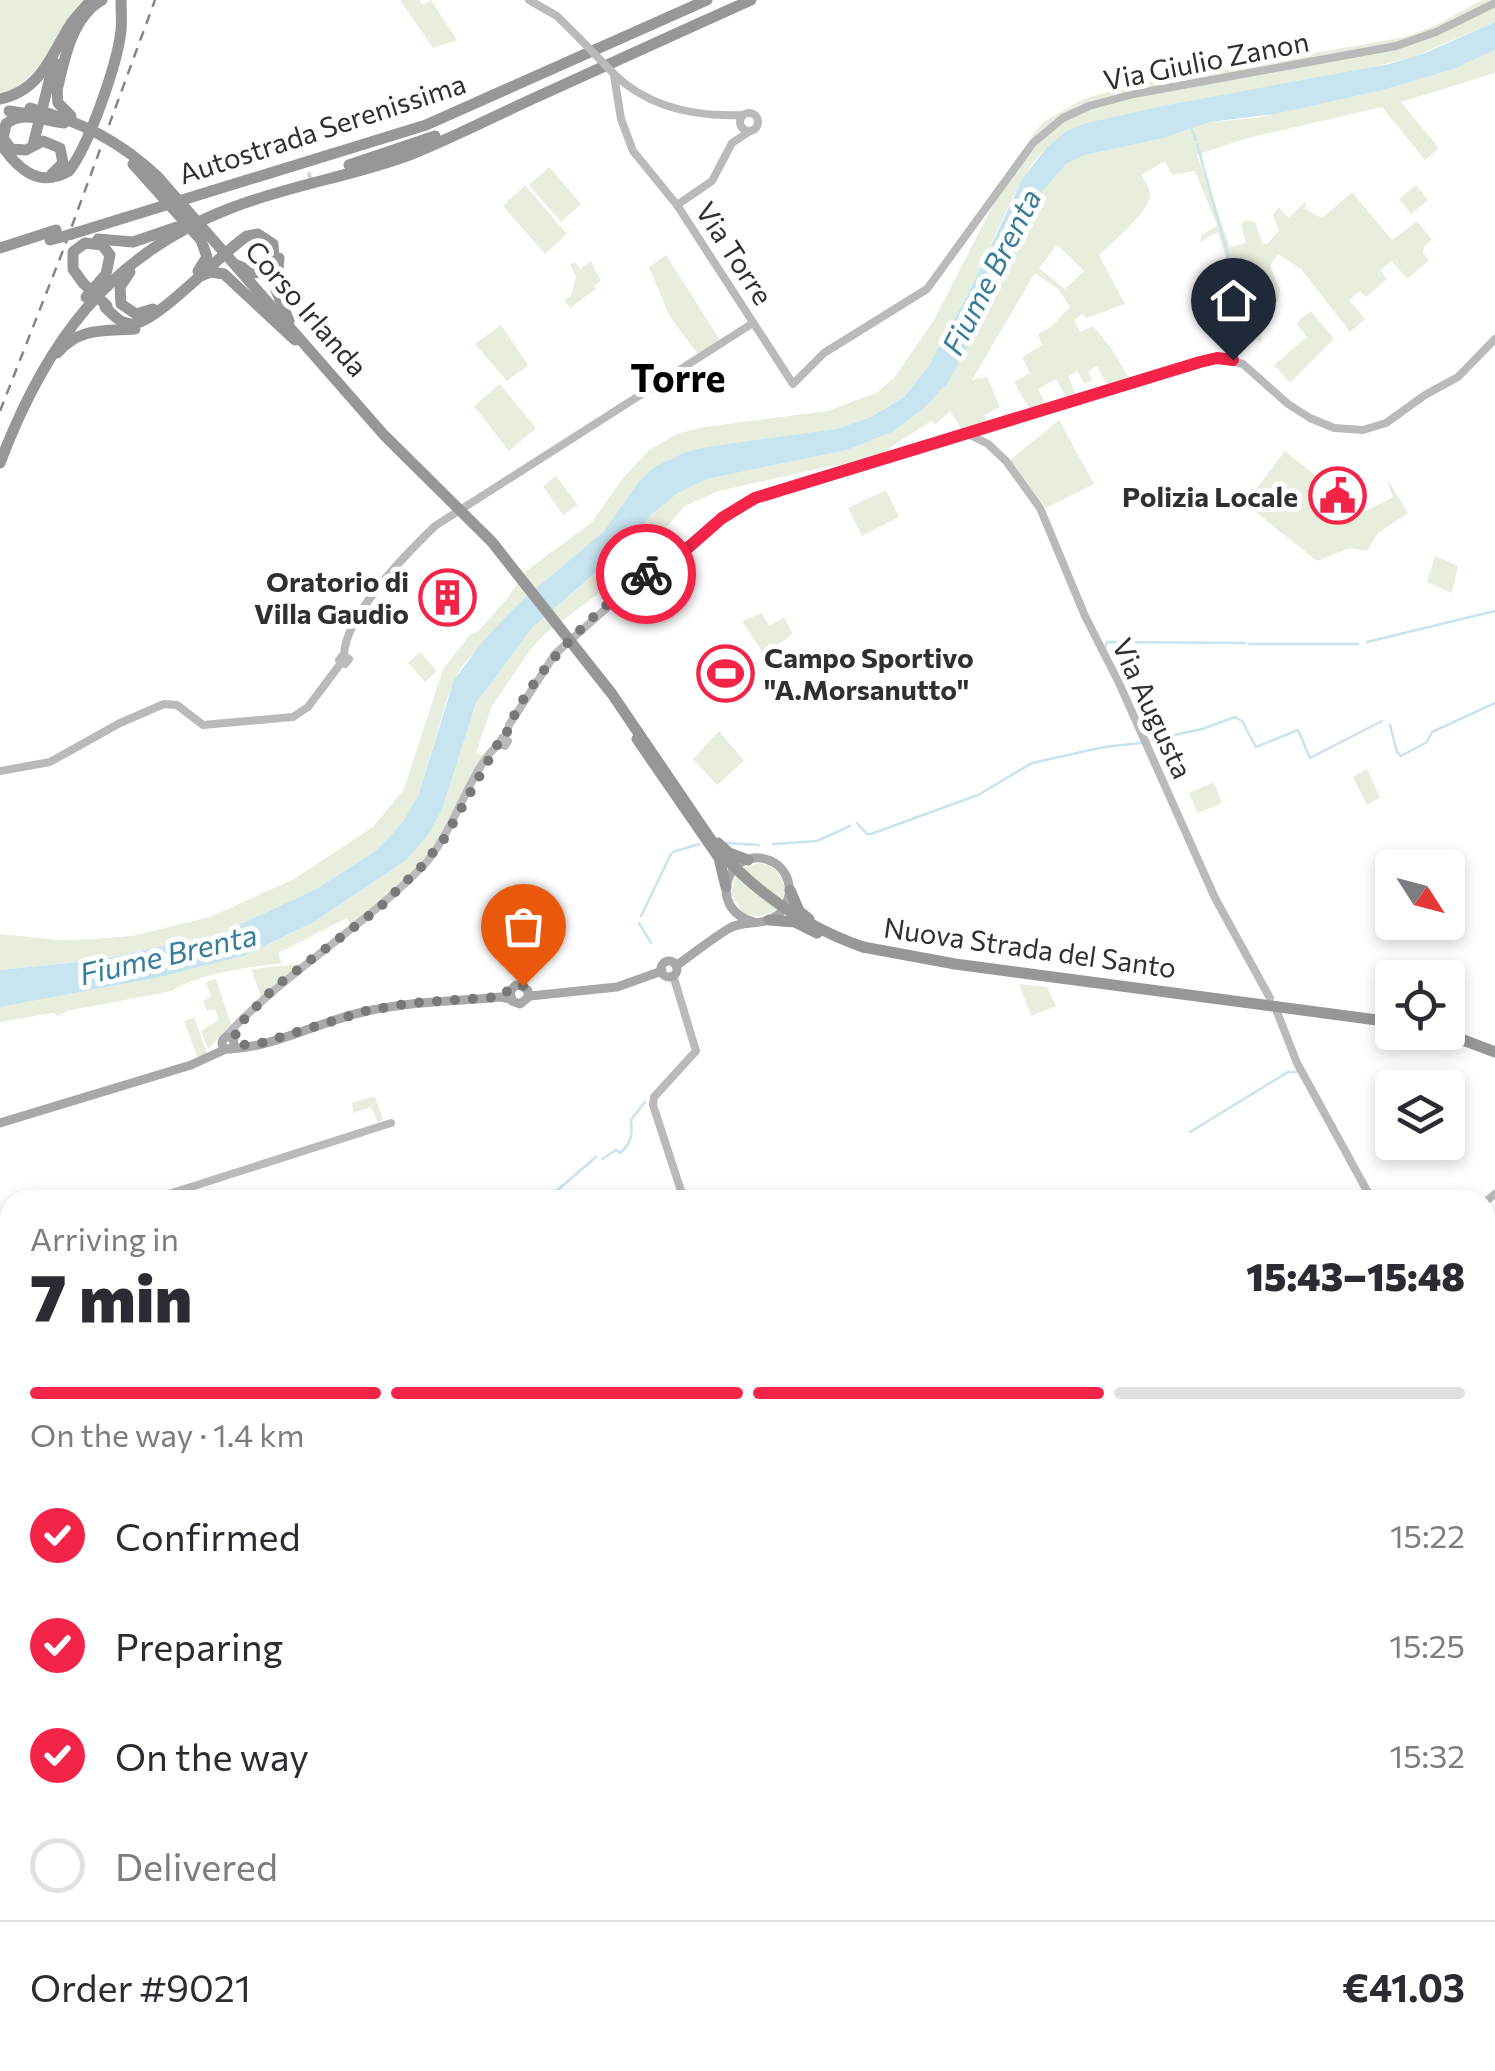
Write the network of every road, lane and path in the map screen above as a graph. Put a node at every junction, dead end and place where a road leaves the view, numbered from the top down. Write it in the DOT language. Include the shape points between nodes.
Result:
graph roads {
  1 [pos="91,0"];
  2 [pos="107,0"];
  3 [pos="529,0"];
  4 [pos="689,0"];
  5 [pos="707,0"];
  6 [pos="740,0"];
  7 [pos="750,0"];
  8 [pos="1495,3"];
  9 [pos="121,7"];
  10 [pos="61,41"];
  11 [pos="613,74"];
  12 [pos="632,91"];
  13 [pos="618,96"];
  14 [pos="0,105"];
  15 [pos="743,115"];
  16 [pos="64,124"];
  17 [pos="96,131"];
  18 [pos="750,131"];
  19 [pos="1,145"];
  20 [pos="33,145"];
  21 [pos="120,150"];
  22 [pos="46,178"];
  23 [pos="677,205"];
  24 [pos="199,217"];
  25 [pos="74,229"];
  26 [pos="182,229"];
  27 [pos="54,236"];
  28 [pos="274,243"];
  29 [pos="0,248"];
  30 [pos="0,256"];
  31 [pos="233,262"];
  32 [pos="82,284"];
  33 [pos="182,288"];
  34 [pos="159,308"];
  35 [pos="753,323"];
  36 [pos="66,325"];
  37 [pos="1495,339"];
  38 [pos="300,342"];
  39 [pos="793,384"];
  40 [pos="24,403"];
  41 [pos="983,435"];
  42 [pos="0,449"];
  43 [pos="0,462"];
  44 [pos="538,602"];
  45 [pos="623,712"];
  46 [pos="0,771"];
  47 [pos="686,805"];
  48 [pos="748,860"];
  49 [pos="790,890"];
  50 [pos="726,893"];
  51 [pos="769,920"];
  52 [pos="754,922"];
  53 [pos="716,937"];
  54 [pos="985,967"];
  55 [pos="670,971"];
  56 [pos="531,994"];
  57 [pos="507,996"];
  58 [pos="1270,998"];
  59 [pos="1277,1012"];
  60 [pos="1375,1020"];
  61 [pos="1465,1041"];
  62 [pos="228,1043"];
  63 [pos="1495,1052"];
  64 [pos="0,1122"];
  65 [pos="391,1123"];
  66 [pos="181,1190"];
  67 [pos="681,1190"];
  68 [pos="1367,1190"];
  1 -- 10 [label="highway"];
  2 -- 9 [label="highway"];
  2 -- 17 [label="highway, bridge" via="92,6 79,25 58,92 62,110"];
  3 -- 11 [label="street, bridge" via="556,16"];
  4 -- 25 [label="highway, Autostrada Serenissima" via="433,114"];
  5 -- 25 [label="highway, Autostrada Serenissima" via="426,124"];
  6 -- 24 [label="highway" via="442,133"];
  7 -- 26 [label="highway" via="416,152 232,207"];
  8 -- 39 [label="street, Via Giulio Zanon" via="1396,46 1134,94 1062,118 1033,143 927,290 820,356"];
  9 -- 22 [label="highway" via="116,51 76,162"];
  10 -- 14 [label="highway" via="40,76"];
  10 -- 20 [label="highway"];
  11 -- 12 [label="street"];
  11 -- 13 [label="street"];
  12 -- 13 [label="street" via="621,89"];
  12 -- 15 [label="street" via="663,107"];
  13 -- 23 [label="street, Via Torre" via="633,151"];
  14 -- 16 [label="highway, Corso Irlanda, bridge"];
  14 -- 17 [label="highway, Corso Irlanda, bridge"];
  15 -- 18 [label="street" via="741,125"];
  15 -- 18 [label="street" via="757,118"];
  16 -- 20 [label="highway, bridge" via="12,118 4,138 11,149"];
  16 -- 21 [label="highway, Corso Irlanda, bridge"];
  17 -- 31 [label="highway, Corso Irlanda, bridge" via="158,176"];
  18 -- 23 [label="street" via="732,143 712,180"];
  19 -- 22 [label="highway" via="26,173"];
  20 -- 22 [label="highway" via="51,141 63,154 61,167"];
  21 -- 33 [label="highway, bridge" via="207,250"];
  21 -- 38 [label="highway, Corso Irlanda, bridge" via="156,181"];
  23 -- 35 [label="street, Via Torre"];
  25 -- 27 [label="highway, Autostrada Serenissima, bridge"];
  26 -- 32 [label="highway" via="133,242 79,242 68,264"];
  26 -- 34 [label="highway" via="120,286 121,304 131,312"];
  26 -- 36 [label="highway" via="134,257"];
  26 -- 40 [label="highway" via="87,306"];
  27 -- 29 [label="highway, Autostrada Serenissima"];
  27 -- 30 [label="highway, Autostrada Serenissima"];
  28 -- 31 [label="highway" via="267,270 248,272"];
  28 -- 33 [label="highway" via="258,232 245,235"];
  28 -- 38 [label="highway, bridge" via="278,299"];
  31 -- 38 [label="highway, Corso Irlanda, bridge"];
  32 -- 34 [label="highway, bridge" via="128,324"];
  32 -- 36 [label="highway" via="72,269 73,252 85,243 102,245 109,268"];
  33 -- 34 [label="highway"];
  33 -- 38 [label="highway, bridge" via="206,274 224,274"];
  34 -- 40 [label="highway" via="135,329 79,334 52,358"];
  35 -- 39 [label="street, Via Torre"];
  35 -- 46 [label="street" via="436,526 370,602 346,640 343,659 293,717 203,725 177,705 164,704 55,760"];
  36 -- 42 [label="highway" via="34,372"];
  37 -- 41 [label="street" via="1458,376 1386,423 1363,430 1310,418 1243,364 1222,358"];
  38 -- 44 [label="highway, Corso Irlanda, bridge" via="492,542"];
  40 -- 43 [label="highway"];
  41 -- 58 [label="street, Via Augusta" via="1040,508 1215,898"];
  41 -- 62 [label="street" via="966,434 755,498 636,581 555,654 422,866 378,909 275,987"];
  44 -- 45 [label="highway, Nuova Strada del Santo, bridge"];
  45 -- 47 [label="highway, bridge"];
  45 -- 54 [label="highway, Nuova Strada del Santo, bridge" via="738,872 798,918 864,948"];
  47 -- 48 [label="highway" via="724,849"];
  47 -- 50 [label="highway" via="722,865"];
  48 -- 49 [label="main road" via="777,865"];
  48 -- 50 [label="main road" via="731,873"];
  49 -- 51 [label="main road" via="782,912"];
  49 -- 54 [label="highway" via="802,914 852,938"];
  50 -- 52 [label="main road" via="737,915"];
  50 -- 53 [label="main road" via="726,923"];
  51 -- 52 [label="main road"];
  51 -- 54 [label="highway" via="795,922 852,948 900,960"];
  52 -- 53 [label="main road"];
  53 -- 55 [label="main road"];
  54 -- 60 [label="highway, Nuova Strada del Santo"];
  55 -- 56 [label="main road" via="617,987"];
  55 -- 67 [label="street" via="696,1051 653,1105"];
  56 -- 57 [label="main road" via="520,1004"];
  56 -- 57 [label="main road" via="518,985"];
  57 -- 62 [label="main road" via="388,1006 258,1044"];
  59 -- 68 [label="street" via="1297,1063"];
  61 -- 63 [label="highway"];
  62 -- 64 [label="main road" via="190,1066"];
  65 -- 66 [label="street"];
}
